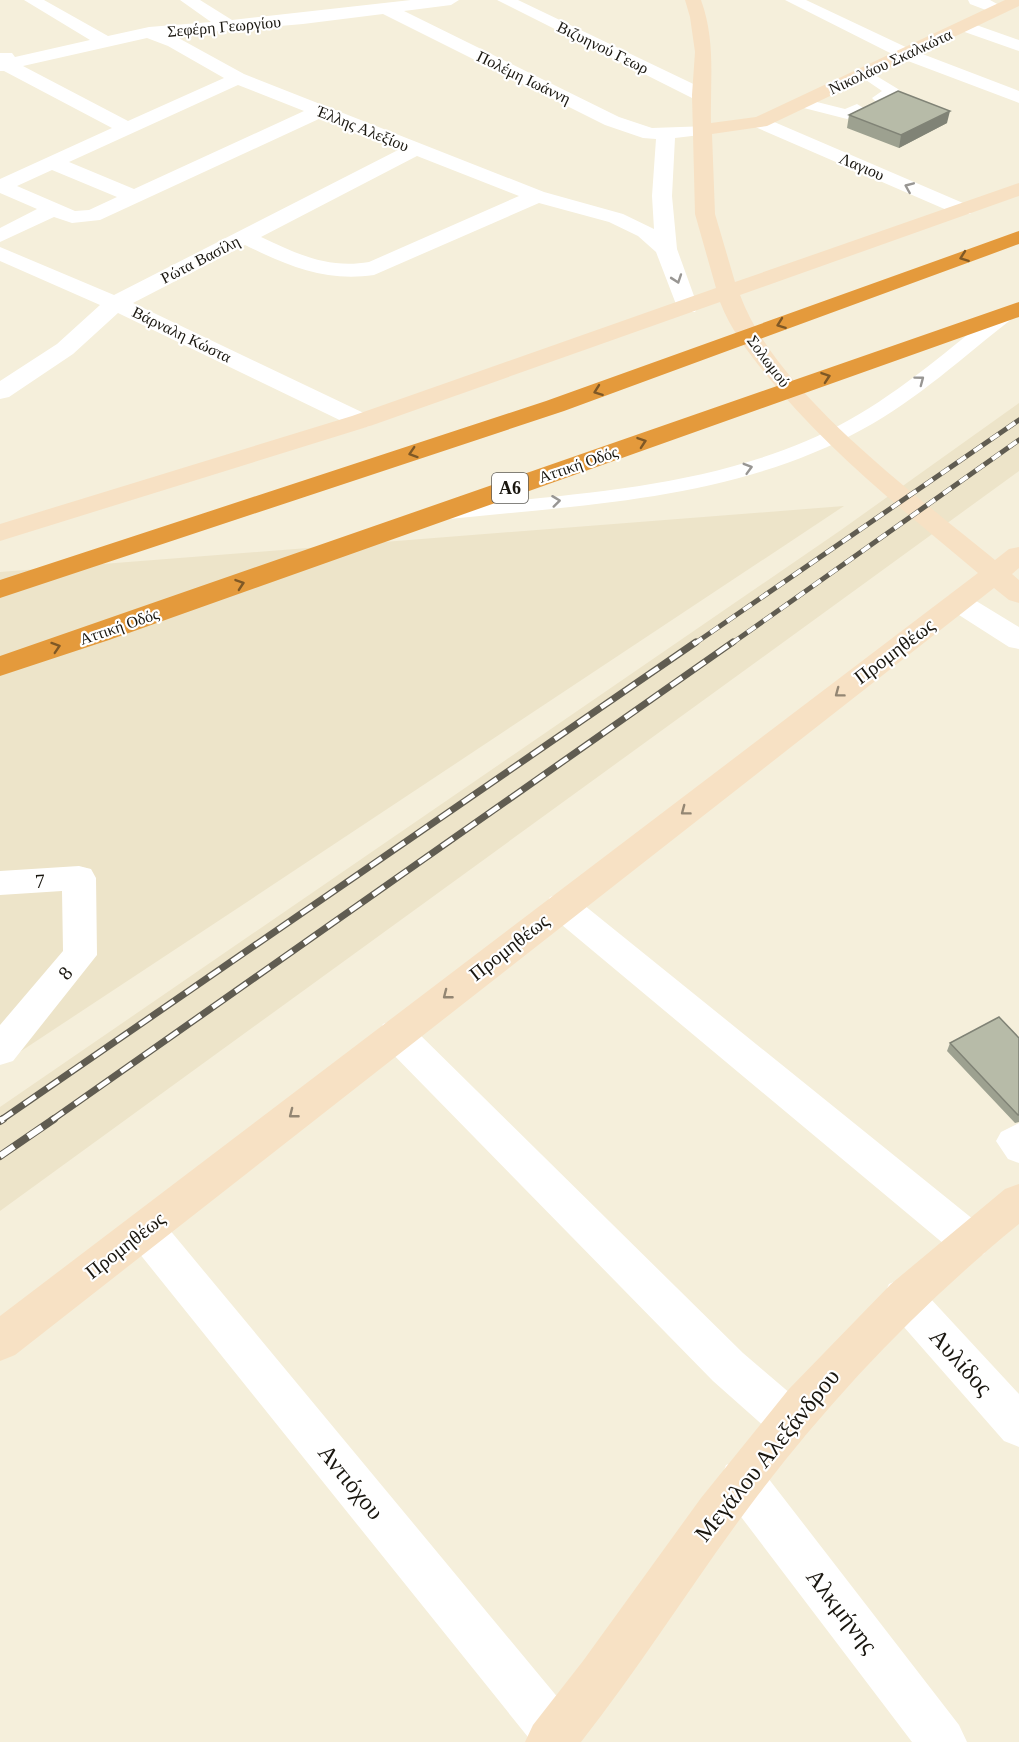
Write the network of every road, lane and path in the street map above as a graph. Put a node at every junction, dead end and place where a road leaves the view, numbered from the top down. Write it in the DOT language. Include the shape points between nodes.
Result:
graph roads {
  1 [pos="32,0"];
  2 [pos="188,0"];
  3 [pos="316,0"];
  4 [pos="451,0"];
  5 [pos="505,0"];
  6 [pos="693,0"];
  7 [pos="793,0"];
  8 [pos="976,0"];
  9 [pos="1019,0"];
  10 [pos="387,9"];
  11 [pos="999,10"];
  12 [pos="339,15"];
  13 [pos="227,24"];
  14 [pos="965,26"];
  15 [pos="149,32"];
  16 [pos="104,41"];
  17 [pos="1019,46"];
  18 [pos="906,54"];
  19 [pos="2,61"];
  20 [pos="865,73"];
  21 [pos="238,78"];
  22 [pos="39,80"];
  23 [pos="10,89"];
  24 [pos="700,95"];
  25 [pos="1019,97"];
  26 [pos="880,98"];
  27 [pos="801,103"];
  28 [pos="856,109"];
  29 [pos="320,111"];
  30 [pos="760,122"];
  31 [pos="127,128"];
  32 [pos="702,130"];
  33 [pos="666,133"];
  34 [pos="416,149"];
  35 [pos="51,162"];
  36 [pos="702,165"];
  37 [pos="1019,189"];
  38 [pos="537,196"];
  39 [pos="662,196"];
  40 [pos="134,197"];
  41 [pos="583,208"];
  42 [pos="53,210"];
  43 [pos="963,210"];
  44 [pos="0,236"];
  45 [pos="243,236"];
  46 [pos="1019,237"];
  47 [pos="666,249"];
  48 [pos="0,253"];
  49 [pos="115,303"];
  50 [pos="687,307"];
  51 [pos="1012,311"];
  52 [pos="0,392"];
  53 [pos="361,420"];
  54 [pos="435,515"];
  55 [pos="0,533"];
  56 [pos="1019,555"];
  57 [pos="0,589"];
  58 [pos="1019,594"];
  59 [pos="958,602"];
  60 [pos="1019,640"];
  61 [pos="0,666"];
  62 [pos="79,878"];
  63 [pos="0,884"];
  64 [pos="561,906"];
  65 [pos="396,1034"];
  66 [pos="0,1050"];
  67 [pos="1019,1136"];
  68 [pos="1019,1150"];
  69 [pos="1018,1202"];
  70 [pos="145,1230"];
  71 [pos="970,1241"];
  72 [pos="903,1297"];
  73 [pos="0,1341"];
  74 [pos="790,1421"];
  75 [pos="1019,1426"];
  76 [pos="742,1481"];
  77 [pos="554,1738"];
  78 [pos="942,1742"];
  1 -- 16 [label="street"];
  2 -- 13 [label="street"];
  3 -- 12 [label="street"];
  4 -- 10 [label="street, Σεφέρη Γεωργίου"];
  5 -- 24 [label="street, Βιζυηνού Γεωρ"];
  6 -- 24 [label="street, Σολωμού" via="704,52"];
  7 -- 18 [label="street"];
  8 -- 11 [label="street"];
  9 -- 11 [label="street, Νικολάου Σκαλκώτα"];
  10 -- 12 [label="street, Σεφέρη Γεωργίου"];
  10 -- 33 [label="street, Πολέμη Ιωάννη" via="612,121 650,134"];
  11 -- 14 [label="street, Νικολάου Σκαλκώτα"];
  12 -- 13 [label="street, Σεφέρη Γεωργίου"];
  13 -- 15 [label="street, Σεφέρη Γεωργίου"];
  14 -- 17 [label="street"];
  14 -- 18 [label="street, Νικολάου Σκαλκώτα"];
  15 -- 16 [label="street, Σεφέρη Γεωργίου"];
  15 -- 21 [label="street, Έλλης Αλεξίου"];
  16 -- 19 [label="street, Σεφέρη Γεωργίου"];
  18 -- 20 [label="street, Νικολάου Σκαλκώτα"];
  18 -- 25 [label="street"];
  19 -- 22 [label="street"];
  20 -- 26 [label="lane" via="893,92"];
  20 -- 27 [label="street, Νικολάου Σκαλκώτα"];
  21 -- 29 [label="street, Έλλης Αλεξίου"];
  21 -- 31 [label="street"];
  22 -- 23 [label="street"];
  22 -- 31 [label="street"];
  24 -- 32 [label="street, Σολωμού"];
  27 -- 28 [label="lane" via="846,114"];
  27 -- 30 [label="street, Νικολάου Σκαλκώτα"];
  29 -- 34 [label="street, Έλλης Αλεξίου"];
  29 -- 40 [label="street"];
  30 -- 32 [label="street, Νικολάου Σκαλκώτα"];
  30 -- 36 [label="street, Νικολάου Σκαλκώτα" via="752,131 726,142"];
  43 -- 30 [label="street, Λαγιου, one-way"];
  31 -- 35 [label="street"];
  32 -- 33 [label="street, Πολέμη Ιωάννη"];
  32 -- 36 [label="street, Σολωμού"];
  33 -- 39 [label="street"];
  34 -- 38 [label="street, Έλλης Αλεξίου"];
  34 -- 45 [label="street, Ρώτα Βασίλη"];
  35 -- 40 [label="street"];
  35 -- 42 [label="street" via="3,187"];
  36 -- 58 [label="street, Σολωμού" via="705,214 718,264 733,306 753,343 792,392 857,458"];
  37 -- 43 [label="street"];
  38 -- 41 [label="street, Έλλης Αλεξίου"];
  38 -- 45 [label="street" via="374,268 350,274 302,263"];
  39 -- 41 [label="street, Έλλης Αλεξίου" via="629,211"];
  39 -- 47 [label="street"];
  40 -- 42 [label="street" via="81,218"];
  41 -- 47 [label="street, Έλλης Αλεξίου" via="645,232"];
  42 -- 44 [label="street"];
  43 -- 50 [label="street"];
  45 -- 49 [label="street, Ρώτα Βασίλη"];
  46 -- 57 [label="highway, one-way" via="555,406"];
  47 -- 50 [label="street, one-way"];
  48 -- 49 [label="street, Βάρναλη Κώστα"];
  49 -- 52 [label="street, Ρώτα Βασίλη" via="66,349"];
  49 -- 53 [label="street, Βάρναλη Κώστα"];
  50 -- 53 [label="street"];
  54 -- 51 [label="highway, Αττική Οδός / Α6, one-way"];
  54 -- 51 [label="lane, one-way" via="663,487 710,478 787,455 856,424"];
  53 -- 55 [label="street"];
  61 -- 54 [label="highway, Αττική Οδός / Α6, one-way"];
  56 -- 59 [label="street, Προμηθέως"];
  59 -- 60 [label="street"];
  59 -- 64 [label="street, Προμηθέως, one-way"];
  62 -- 63 [label="street, 7"];
  62 -- 66 [label="street, 8" via="80,955"];
  64 -- 65 [label="street, Προμηθέως, one-way"];
  64 -- 71 [label="street"];
  65 -- 70 [label="street, Προμηθέως, one-way"];
  65 -- 74 [label="street" via="728,1366"];
  67 -- 68 [label="lane" via="1012,1141"];
  69 -- 71 [label="street, Μεγάλου Αλεξάνδρου"];
  70 -- 73 [label="street, Προμηθέως"];
  70 -- 77 [label="street, Αντιόχου"];
  71 -- 72 [label="street, Μεγάλου Αλεξάνδρου"];
  72 -- 74 [label="street, Μεγάλου Αλεξάνδρου"];
  72 -- 75 [label="street, Αυλίδος"];
  74 -- 76 [label="street, Μεγάλου Αλεξάνδρου"];
  76 -- 77 [label="street, Μεγάλου Αλεξάνδρου"];
  76 -- 78 [label="street, Αλκμήνης"];
}
